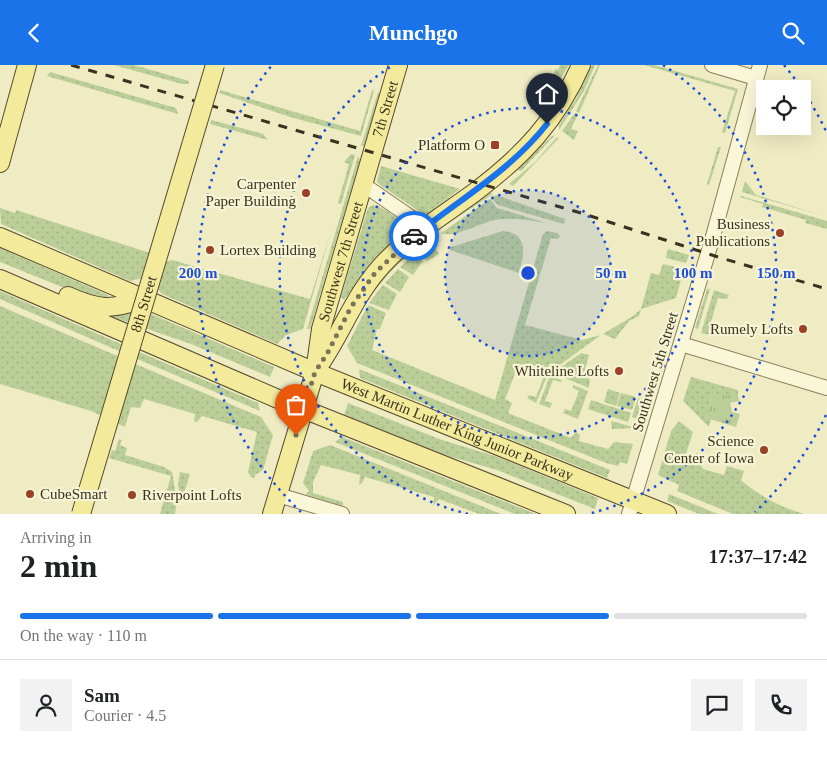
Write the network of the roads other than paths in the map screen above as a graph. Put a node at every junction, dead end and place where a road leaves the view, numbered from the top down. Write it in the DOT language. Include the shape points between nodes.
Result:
graph roads {
  1 [pos="28,65"];
  2 [pos="215,65"];
  3 [pos="398,65"];
  4 [pos="581,65"];
  5 [pos="712,65"];
  6 [pos="758,71"];
  7 [pos="374,153"];
  8 [pos="0,163"];
  9 [pos="0,172"];
  10 [pos="364,185"];
  11 [pos="425,227"];
  12 [pos="0,237"];
  13 [pos="0,269"];
  14 [pos="0,279"];
  15 [pos="144,299"];
  16 [pos="681,344"];
  17 [pos="315,372"];
  18 [pos="827,388"];
  19 [pos="304,409"];
  20 [pos="278,495"];
  21 [pos="631,507"];
  22 [pos="81,514"];
  23 [pos="272,514"];
  24 [pos="342,514"];
  25 [pos="566,514"];
  26 [pos="667,514"];
  1 -- 8 [label="main road"];
  1 -- 9 [label="street"];
  2 -- 22 [label="main road, 8th Street, bridge"];
  3 -- 7 [label="main road, 7th Street"];
  4 -- 11 [label="main road" via="564,101 535,140 480,188"];
  5 -- 6 [label="street"];
  6 -- 16 [label="street, Southwest 5th Street"];
  7 -- 10 [label="main road, Southwest 7th Street"];
  10 -- 11 [label="street"];
  10 -- 17 [label="main road, Southwest 7th Street" via="322,329"];
  11 -- 17 [label="main road" via="400,247 369,280"];
  12 -- 15 [label="main road, West Martin Luther King Junior Parkway"];
  13 -- 15 [label="main road" via="103,308"];
  14 -- 19 [label="main road"];
  15 -- 17 [label="main road, West Martin Luther King Junior Parkway"];
  16 -- 18 [label="street"];
  16 -- 21 [label="street, Southwest 5th Street"];
  17 -- 19 [label="main road, Southwest 7th Street"];
  17 -- 21 [label="main road, West Martin Luther King Junior Parkway"];
  19 -- 20 [label="main road, Southwest 7th Street"];
  19 -- 25 [label="main road"];
  20 -- 23 [label="main road, Southwest 7th Street"];
  20 -- 24 [label="street"];
  21 -- 26 [label="main road, West Martin Luther King Junior Parkway"];
}
